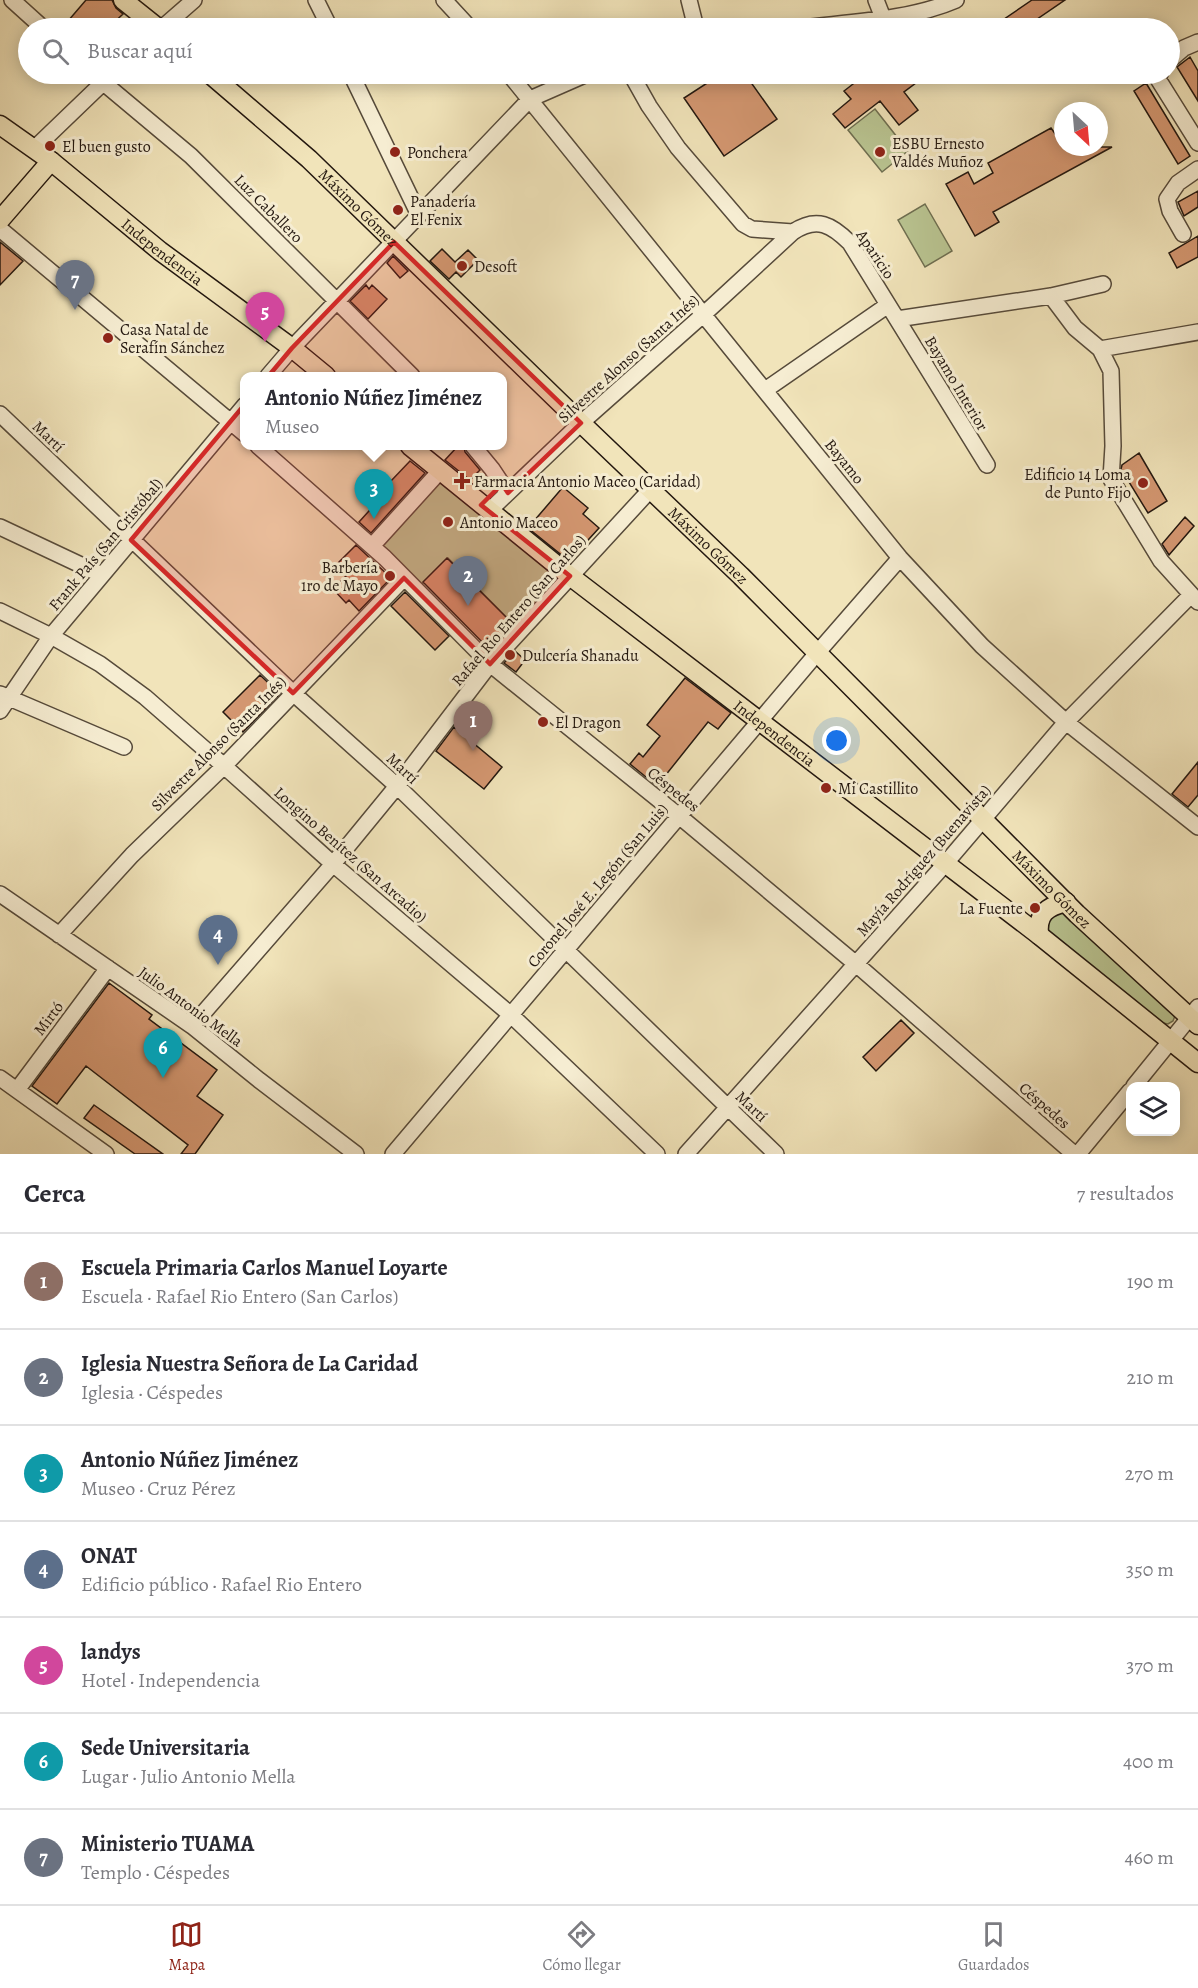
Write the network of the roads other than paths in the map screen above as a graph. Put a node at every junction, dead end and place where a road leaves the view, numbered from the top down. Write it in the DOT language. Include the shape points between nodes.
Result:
graph roads {
  1 [pos="12,0"];
  2 [pos="123,0"];
  3 [pos="194,0"];
  4 [pos="444,0"];
  5 [pos="689,0"];
  6 [pos="876,0"];
  7 [pos="956,0"];
  8 [pos="316,1"];
  9 [pos="32,18"];
  10 [pos="147,18"];
  11 [pos="172,18"];
  12 [pos="325,18"];
  13 [pos="461,18"];
  14 [pos="694,18"];
  15 [pos="883,18"];
  16 [pos="1198,42"];
  17 [pos="1180,51"];
  18 [pos="95,84"];
  19 [pos="112,84"];
  20 [pos="222,84"];
  21 [pos="356,84"];
  22 [pos="517,84"];
  23 [pos="564,84"];
  24 [pos="637,84"];
  25 [pos="1161,84"];
  26 [pos="530,99"];
  27 [pos="0,125"];
  28 [pos="1198,143"];
  29 [pos="34,149"];
  30 [pos="51,161"];
  31 [pos="1198,168"];
  32 [pos="419,215"];
  33 [pos="0,220"];
  34 [pos="0,229"];
  35 [pos="793,232"];
  36 [pos="1183,234"];
  37 [pos="394,242"];
  38 [pos="1103,284"];
  39 [pos="1050,296"];
  40 [pos="337,301"];
  41 [pos="888,305"];
  42 [pos="704,314"];
  43 [pos="897,319"];
  44 [pos="1198,332"];
  45 [pos="292,348"];
  46 [pos="1100,349"];
  47 [pos="271,372"];
  48 [pos="321,372"];
  49 [pos="408,372"];
  50 [pos="765,390"];
  51 [pos="240,411"];
  52 [pos="0,414"];
  53 [pos="231,421"];
  54 [pos="581,423"];
  55 [pos="240,429"];
  56 [pos="263,450"];
  57 [pos="415,450"];
  58 [pos="475,450"];
  59 [pos="987,465"];
  60 [pos="492,469"];
  61 [pos="440,471"];
  62 [pos="650,490"];
  63 [pos="508,493"];
  64 [pos="485,508"];
  65 [pos="0,527"];
  66 [pos="131,540"];
  67 [pos="372,546"];
  68 [pos="900,558"];
  69 [pos="102,575"];
  70 [pos="570,576"];
  71 [pos="404,578"];
  72 [pos="1194,599"];
  73 [pos="0,611"];
  74 [pos="51,636"];
  75 [pos="818,652"];
  76 [pos="490,664"];
  77 [pos="293,693"];
  78 [pos="3,701"];
  79 [pos="759,721"];
  80 [pos="1066,722"];
  81 [pos="124,747"];
  82 [pos="224,766"];
  83 [pos="397,786"];
  84 [pos="679,816"];
  85 [pos="983,819"];
  86 [pos="1198,828"];
  87 [pos="333,864"];
  88 [pos="945,864"];
  89 [pos="0,894"];
  90 [pos="1066,902"];
  91 [pos="59,934"];
  92 [pos="1039,935"];
  93 [pos="566,950"];
  94 [pos="856,964"];
  95 [pos="108,968"];
  96 [pos="511,1015"];
  97 [pos="1195,1017"];
  98 [pos="192,1026"];
  99 [pos="1171,1041"];
  100 [pos="1198,1063"];
  101 [pos="0,1078"];
  102 [pos="1137,1082"];
  103 [pos="17,1090"];
  104 [pos="1126,1096"];
  105 [pos="727,1108"];
  106 [pos="106,1154"];
  107 [pos="356,1154"];
  108 [pos="393,1154"];
  109 [pos="657,1154"];
  110 [pos="686,1154"];
  111 [pos="776,1154"];
  112 [pos="1076,1154"];
  1 -- 9 [label="street"];
  2 -- 10 [label="main road"];
  3 -- 11 [label="street"];
  4 -- 13 [label="street"];
  5 -- 14 [label="street"];
  6 -- 15 [label="street"];
  7 -- 15 [label="street" via="937,8"];
  8 -- 12 [label="street"];
  16 -- 17 [label="street"];
  18 -- 29 [label="street"];
  19 -- 40 [label="street, Luz Caballero"];
  20 -- 37 [label="main road, Máximo Gómez" via="309,159"];
  21 -- 32 [label="street"];
  22 -- 26 [label="street, Bayamo"];
  23 -- 26 [label="street"];
  24 -- 35 [label="street, Aparicio" via="678,148 743,224 752,229"];
  25 -- 28 [label="street"];
  26 -- 32 [label="street"];
  26 -- 42 [label="street, Bayamo"];
  27 -- 29 [label="main road, Independencia"];
  29 -- 30 [label="main road, Independencia"];
  30 -- 33 [label="main road"];
  30 -- 45 [label="main road, Independencia" via="160,251"];
  31 -- 36 [label="street" via="1178,183 1167,199"];
  32 -- 37 [label="street"];
  34 -- 53 [label="street"];
  35 -- 41 [label="street, Aparicio" via="809,224 825,224 837,230 850,243"];
  35 -- 42 [label="street, Silvestre Alonso (Santa Inés)"];
  37 -- 40 [label="street"];
  37 -- 54 [label="main road, Máximo Gómez"];
  38 -- 39 [label="street"];
  39 -- 43 [label="street"];
  39 -- 46 [label="street" via="1075,328"];
  40 -- 45 [label="street"];
  40 -- 49 [label="street, Luz Caballero"];
  41 -- 43 [label="street, Aparicio"];
  41 -- 50 [label="street"];
  42 -- 50 [label="street, Bayamo"];
  42 -- 54 [label="street, Silvestre Alonso (Santa Inés)"];
  43 -- 59 [label="street, Bayamo Interior"];
  44 -- 46 [label="street"];
  45 -- 47 [label="street"];
  45 -- 48 [label="main road, Independencia"];
  46 -- 72 [label="street" via="1111,371 1111,479 1161,561"];
  50 -- 68 [label="street, Bayamo"];
  51 -- 53 [label="street, Frank País (San Cristóbal)"];
  52 -- 66 [label="street, Martí"];
  53 -- 55 [label="street"];
  53 -- 66 [label="street, Frank País (San Cristóbal)"];
  54 -- 62 [label="main road, Máximo Gómez"];
  54 -- 63 [label="street, Silvestre Alonso (Santa Inés)"];
  56 -- 67 [label="street, Céspedes"];
  57 -- 61 [label="main road, Independencia"];
  58 -- 60 [label="street"];
  60 -- 63 [label="street"];
  60 -- 64 [label="street" via="495,484"];
  61 -- 64 [label="main road, Independencia"];
  61 -- 67 [label="street"];
  62 -- 70 [label="street, Rafael Rio Entero (San Carlos)"];
  62 -- 75 [label="main road, Máximo Gómez"];
  63 -- 64 [label="street, Silvestre Alonso (Santa Inés)"];
  64 -- 70 [label="main road, Independencia"];
  65 -- 69 [label="street"];
  66 -- 69 [label="street, Frank País (San Cristóbal)"];
  66 -- 77 [label="street, Martí"];
  67 -- 71 [label="street, Céspedes"];
  68 -- 75 [label="street, Coronel José E. Legón (San Luis)"];
  68 -- 80 [label="street, Bayamo" via="982,646"];
  69 -- 74 [label="street, Frank País (San Cristóbal)"];
  70 -- 76 [label="street, Rafael Rio Entero (San Carlos)"];
  70 -- 79 [label="main road, Independencia"];
  71 -- 76 [label="street, Céspedes"];
  71 -- 77 [label="street, Silvestre Alonso (Santa Inés)"];
  72 -- 80 [label="street, Mayía Rodríguez (Buenavista)"];
  73 -- 74 [label="street, Longino Benítez (San Arcadio)"];
  74 -- 78 [label="street, Frank País (San Cristóbal)"];
  74 -- 82 [label="street, Longino Benítez (San Arcadio)" via="100,664 145,697"];
  75 -- 79 [label="street, Coronel José E. Legón (San Luis)"];
  75 -- 85 [label="main road, Máximo Gómez"];
  76 -- 83 [label="street, Rafael Rio Entero (San Carlos)"];
  76 -- 84 [label="street, Céspedes"];
  77 -- 82 [label="street, Silvestre Alonso (Santa Inés)"];
  77 -- 83 [label="street, Martí"];
  78 -- 81 [label="street"];
  79 -- 84 [label="street, Coronel José E. Legón (San Luis)"];
  79 -- 88 [label="main road, Independencia"];
  80 -- 85 [label="street, Mayía Rodríguez (Buenavista)"];
  80 -- 86 [label="street, Bayamo"];
  82 -- 87 [label="street, Longino Benítez (San Arcadio)"];
  82 -- 91 [label="street, Silvestre Alonso (Santa Inés)" via="132,855"];
  83 -- 87 [label="street, Rafael Rio Entero (San Carlos)"];
  83 -- 93 [label="street, Martí"];
  84 -- 93 [label="street, Coronel José E. Legón (San Luis)"];
  84 -- 94 [label="street, Céspedes"];
  85 -- 88 [label="street, Mayía Rodríguez (Buenavista)"];
  85 -- 90 [label="main road, Máximo Gómez"];
  87 -- 96 [label="street, Longino Benítez (San Arcadio)"];
  87 -- 98 [label="street, Rafael Rio Entero (San Carlos)"];
  88 -- 92 [label="main road, Independencia"];
  88 -- 94 [label="street, Mayía Rodríguez (Buenavista)"];
  89 -- 91 [label="street, Julio Antonio Mella"];
  90 -- 92 [label="main road" via="1054,905 1042,915"];
  90 -- 97 [label="main road, Máximo Gómez"];
  91 -- 95 [label="street, Julio Antonio Mella"];
  92 -- 99 [label="main road, Independencia"];
  93 -- 96 [label="street, Coronel José E. Legón (San Luis)"];
  93 -- 105 [label="street, Martí"];
  94 -- 105 [label="street, Mayía Rodríguez (Buenavista)"];
  94 -- 112 [label="street, Céspedes"];
  95 -- 98 [label="street, Julio Antonio Mella"];
  95 -- 103 [label="street, Mirtó"];
  96 -- 108 [label="street, Coronel José E. Legón (San Luis)"];
  96 -- 109 [label="street, Longino Benítez (San Arcadio)"];
  97 -- 99 [label="street"];
  98 -- 107 [label="street, Julio Antonio Mella"];
  99 -- 100 [label="main road, Independencia"];
  99 -- 102 [label="street"];
  101 -- 103 [label="street"];
  103 -- 106 [label="street"];
  104 -- 112 [label="street"];
  105 -- 110 [label="street, Mayía Rodríguez (Buenavista)"];
  105 -- 111 [label="street, Martí"];
}
